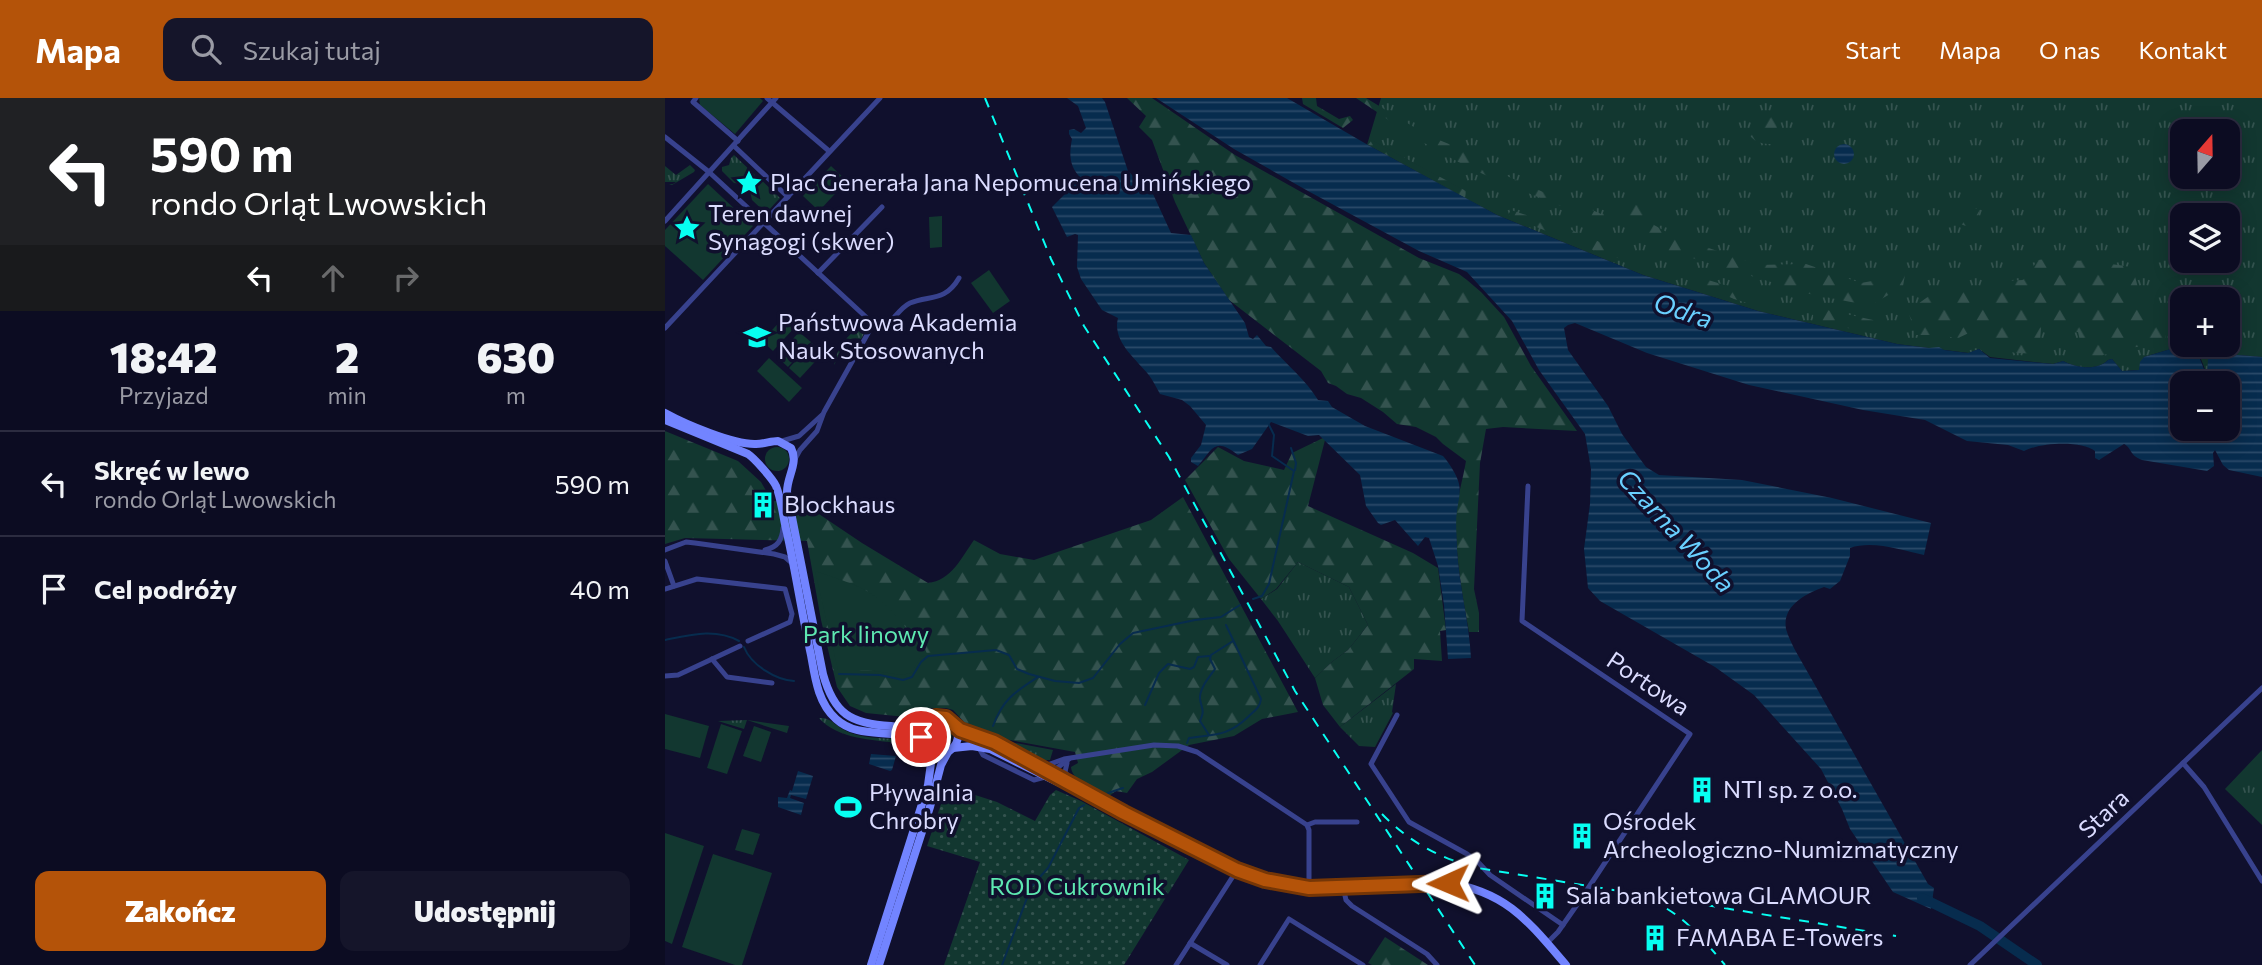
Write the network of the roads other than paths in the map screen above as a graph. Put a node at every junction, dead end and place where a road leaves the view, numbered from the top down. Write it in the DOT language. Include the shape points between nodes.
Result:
graph roads {
  1 [pos="696,98"];
  2 [pos="767,98"];
  3 [pos="880,98"];
  4 [pos="774,100"];
  5 [pos="665,137"];
  6 [pos="736,143"];
  7 [pos="829,151"];
  8 [pos="709,172"];
  9 [pos="788,197"];
  10 [pos="882,207"];
  11 [pos="665,221"];
  12 [pos="765,223"];
  13 [pos="818,273"];
  14 [pos="959,278"];
  15 [pos="872,326"];
  16 [pos="665,328"];
  17 [pos="824,412"];
  18 [pos="665,413"];
  19 [pos="665,420"];
  20 [pos="778,441"];
  21 [pos="768,442"];
  22 [pos="795,461"];
  23 [pos="758,464"];
  24 [pos="790,471"];
  25 [pos="767,475"];
  26 [pos="1528,486"];
  27 [pos="783,517"];
  28 [pos="665,550"];
  29 [pos="751,551"];
  30 [pos="665,561"];
  31 [pos="794,565"];
  32 [pos="674,586"];
  33 [pos="665,589"];
  34 [pos="748,641"];
  35 [pos="740,646"];
  36 [pos="712,659"];
  37 [pos="665,677"];
  38 [pos="772,683"];
  39 [pos="2262,688"];
  40 [pos="1397,715"];
  41 [pos="925,723"];
  42 [pos="956,726"];
  43 [pos="924,746"];
  44 [pos="950,750"];
  45 [pos="1072,758"];
  46 [pos="2183,763"];
  47 [pos="1040,766"];
  48 [pos="1048,775"];
  49 [pos="1074,785"];
  50 [pos="1093,797"];
  51 [pos="1357,822"];
  52 [pos="1307,825"];
  53 [pos="1237,870"];
  54 [pos="2262,881"];
  55 [pos="1343,887"];
  56 [pos="1309,888"];
  57 [pos="1563,925"];
  58 [pos="1190,943"];
  59 [pos="1547,943"];
  60 [pos="871,965"];
  61 [pos="879,965"];
  62 [pos="1176,965"];
  63 [pos="1227,965"];
  64 [pos="1260,965"];
  65 [pos="1363,965"];
  66 [pos="1437,965"];
  67 [pos="1566,965"];
  68 [pos="1970,965"];
  1 -- 6 [label="street" via="693,102"];
  2 -- 4 [label="street"];
  3 -- 7 [label="street"];
  4 -- 6 [label="street"];
  4 -- 7 [label="street"];
  5 -- 8 [label="street"];
  6 -- 8 [label="street"];
  6 -- 9 [label="street"];
  7 -- 9 [label="street"];
  8 -- 11 [label="street"];
  8 -- 12 [label="street"];
  9 -- 12 [label="street"];
  10 -- 13 [label="street"];
  12 -- 13 [label="street"];
  12 -- 16 [label="street"];
  13 -- 15 [label="street"];
  14 -- 15 [label="street" via="939,297 909,303 885,326"];
  15 -- 17 [label="street"];
  17 -- 20 [label="street" via="799,436"];
  17 -- 22 [label="street" via="817,431"];
  18 -- 21 [label="main road" via="744,443"];
  19 -- 23 [label="main road" via="743,452"];
  20 -- 21 [label="main road"];
  20 -- 22 [label="main road" via="791,448"];
  21 -- 23 [label="main road" via="758,454"];
  22 -- 24 [label="main road"];
  23 -- 25 [label="main road"];
  24 -- 25 [label="main road" via="779,477"];
  24 -- 41 [label="main road" via="787,492 830,697 847,716 867,724 912,727"];
  25 -- 27 [label="main road" via="776,487"];
  26 -- 57 [label="street, Portowa" via="1522,621 1691,734"];
  27 -- 29 [label="street" via="776,546"];
  27 -- 31 [label="main road"];
  28 -- 29 [label="street" via="686,542"];
  29 -- 31 [label="street" via="779,555"];
  30 -- 32 [label="street"];
  31 -- 43 [label="main road" via="818,691 828,710 857,731 907,736"];
  32 -- 33 [label="street"];
  32 -- 34 [label="street" via="697,579 785,589 790,622"];
  35 -- 36 [label="street"];
  36 -- 37 [label="street"];
  36 -- 38 [label="street" via="727,677"];
  39 -- 46 [label="street, Stara"];
  40 -- 57 [label="street" via="1371,764 1404,816 1467,854"];
  41 -- 42 [label="main road" via="939,716"];
  41 -- 43 [label="main road" via="921,733"];
  42 -- 44 [label="main road" via="958,736"];
  42 -- 47 [label="main road"];
  43 -- 44 [label="main road" via="936,754"];
  43 -- 60 [label="main road" via="931,763 928,785"];
  44 -- 48 [label="main road" via="978,746"];
  44 -- 61 [label="main road" via="941,765"];
  45 -- 47 [label="street"];
  45 -- 48 [label="street"];
  45 -- 49 [label="street" via="1065,772"];
  45 -- 52 [label="street" via="1154,745 1178,746 1206,756"];
  46 -- 54 [label="street" via="2204,787"];
  46 -- 68 [label="street, Stara"];
  47 -- 48 [label="main road"];
  48 -- 49 [label="main road"];
  48 -- 50 [label="main road"];
  49 -- 50 [label="main road"];
  50 -- 53 [label="main road"];
  51 -- 52 [label="street"];
  52 -- 56 [label="street"];
  53 -- 56 [label="main road"];
  53 -- 58 [label="street"];
  55 -- 56 [label="main road"];
  55 -- 59 [label="main road" via="1464,885 1491,894 1514,909"];
  55 -- 66 [label="street" via="1352,906"];
  57 -- 59 [label="street, Portowa"];
  58 -- 62 [label="street"];
  58 -- 63 [label="street"];
  59 -- 67 [label="main road"];
  64 -- 65 [label="street" via="1289,919"];
}
